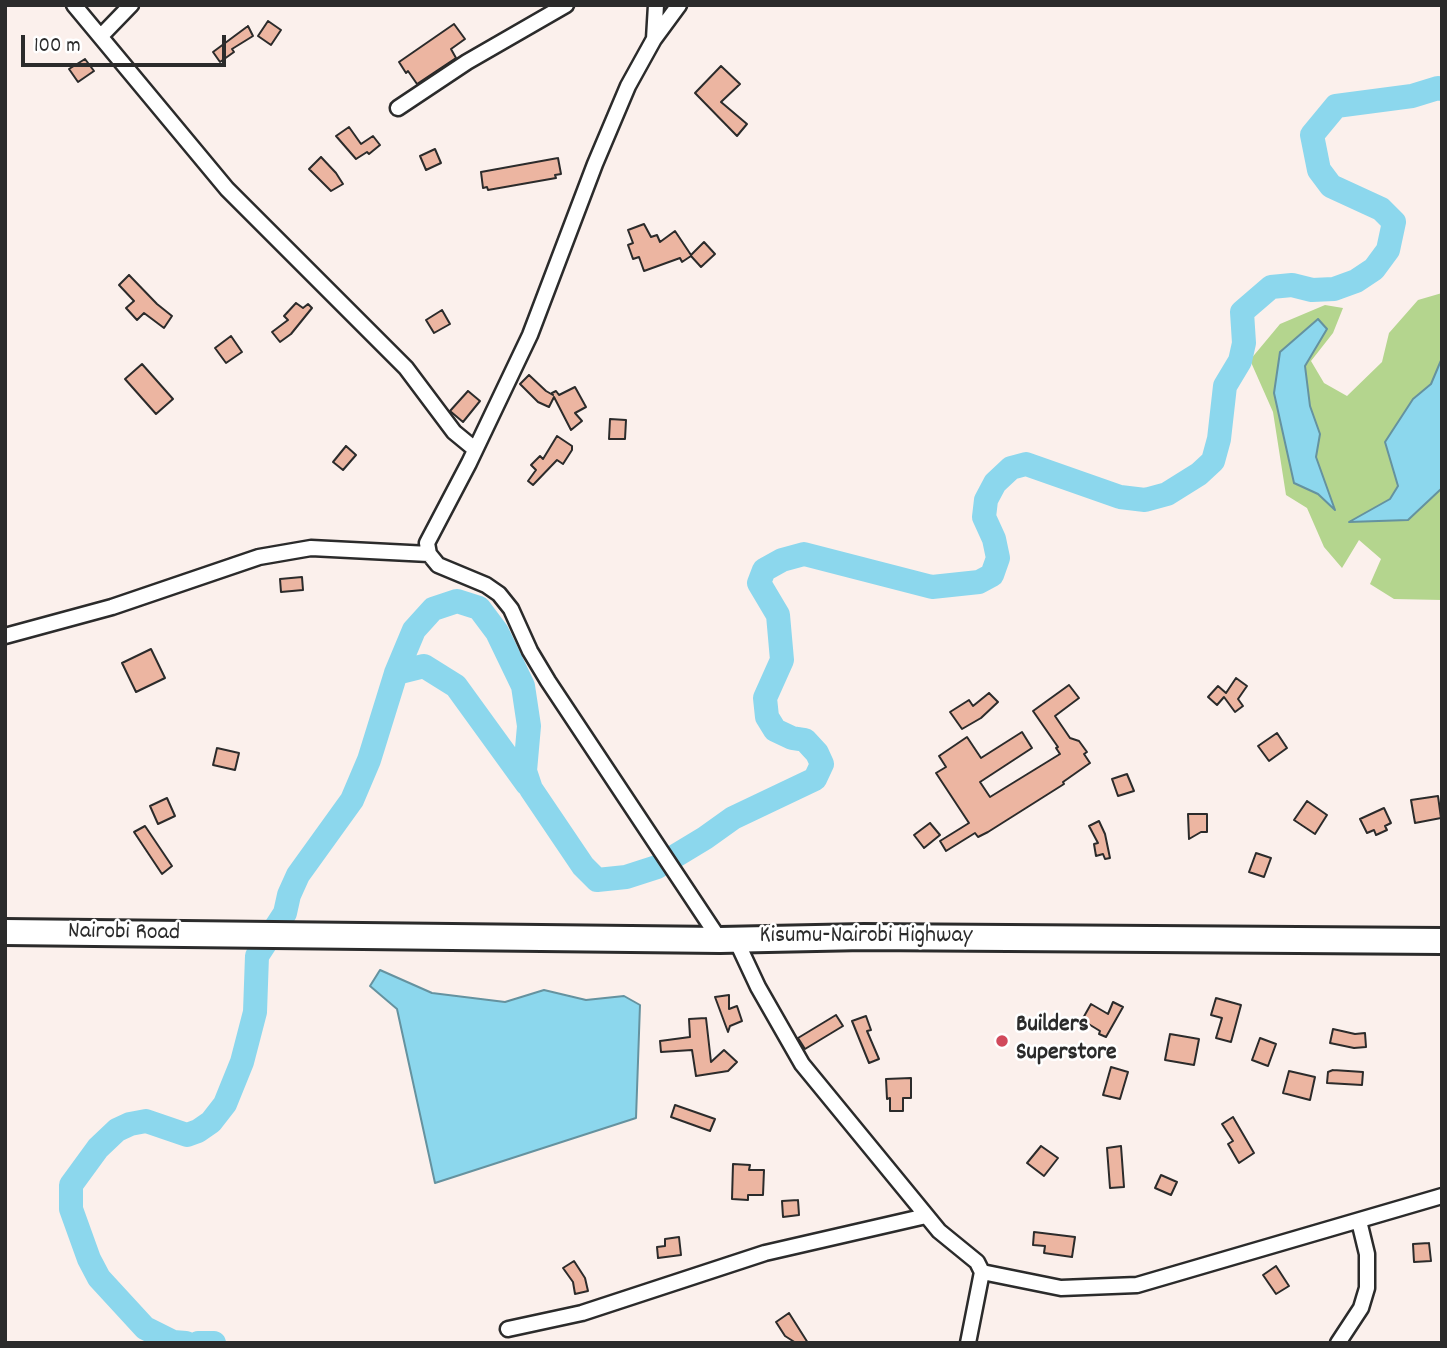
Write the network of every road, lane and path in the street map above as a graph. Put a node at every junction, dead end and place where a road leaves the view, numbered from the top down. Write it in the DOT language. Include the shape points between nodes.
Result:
graph roads {
  1 [pos="74,5"];
  2 [pos="131,5"];
  3 [pos="566,5"];
  4 [pos="656,5"];
  5 [pos="680,5"];
  6 [pos="101,36"];
  7 [pos="654,40"];
  8 [pos="398,108"];
  9 [pos="471,446"];
  10 [pos="429,554"];
  11 [pos="5,636"];
  12 [pos="5,932"];
  13 [pos="291,937"];
  14 [pos="728,940"];
  15 [pos="1442,942"];
  16 [pos="1442,1196"];
  17 [pos="926,1216"];
  18 [pos="1359,1221"];
  19 [pos="982,1272"];
  20 [pos="508,1329"];
  21 [pos="968,1343"];
  22 [pos="1338,1343"];
  1 -- 6 [label="street"];
  2 -- 6 [label="street"];
  3 -- 8 [label="street"];
  4 -- 7 [label="street"];
  5 -- 7 [label="street"];
  6 -- 9 [label="street" via="226,189 406,368 454,432"];
  7 -- 10 [label="street" via="628,86 595,164 530,335 434,527 427,543"];
  10 -- 11 [label="street" via="311,548 259,557 112,607"];
  10 -- 14 [label="street" via="438,565 486,585 505,601 548,681 677,875"];
  12 -- 13 [label="highway, Nairobi Road"];
  13 -- 14 [label="highway, Kisumu-Nairobi Highway"];
  14 -- 15 [label="highway, Kisumu-Nairobi Highway"];
  14 -- 17 [label="street" via="802,1064"];
  16 -- 18 [label="street"];
  17 -- 19 [label="street" via="977,1262"];
  17 -- 20 [label="street" via="765,1254 582,1313"];
  18 -- 19 [label="street" via="1137,1285 1061,1288"];
  18 -- 22 [label="street" via="1367,1254 1367,1289 1361,1308"];
  19 -- 21 [label="street"];
}
